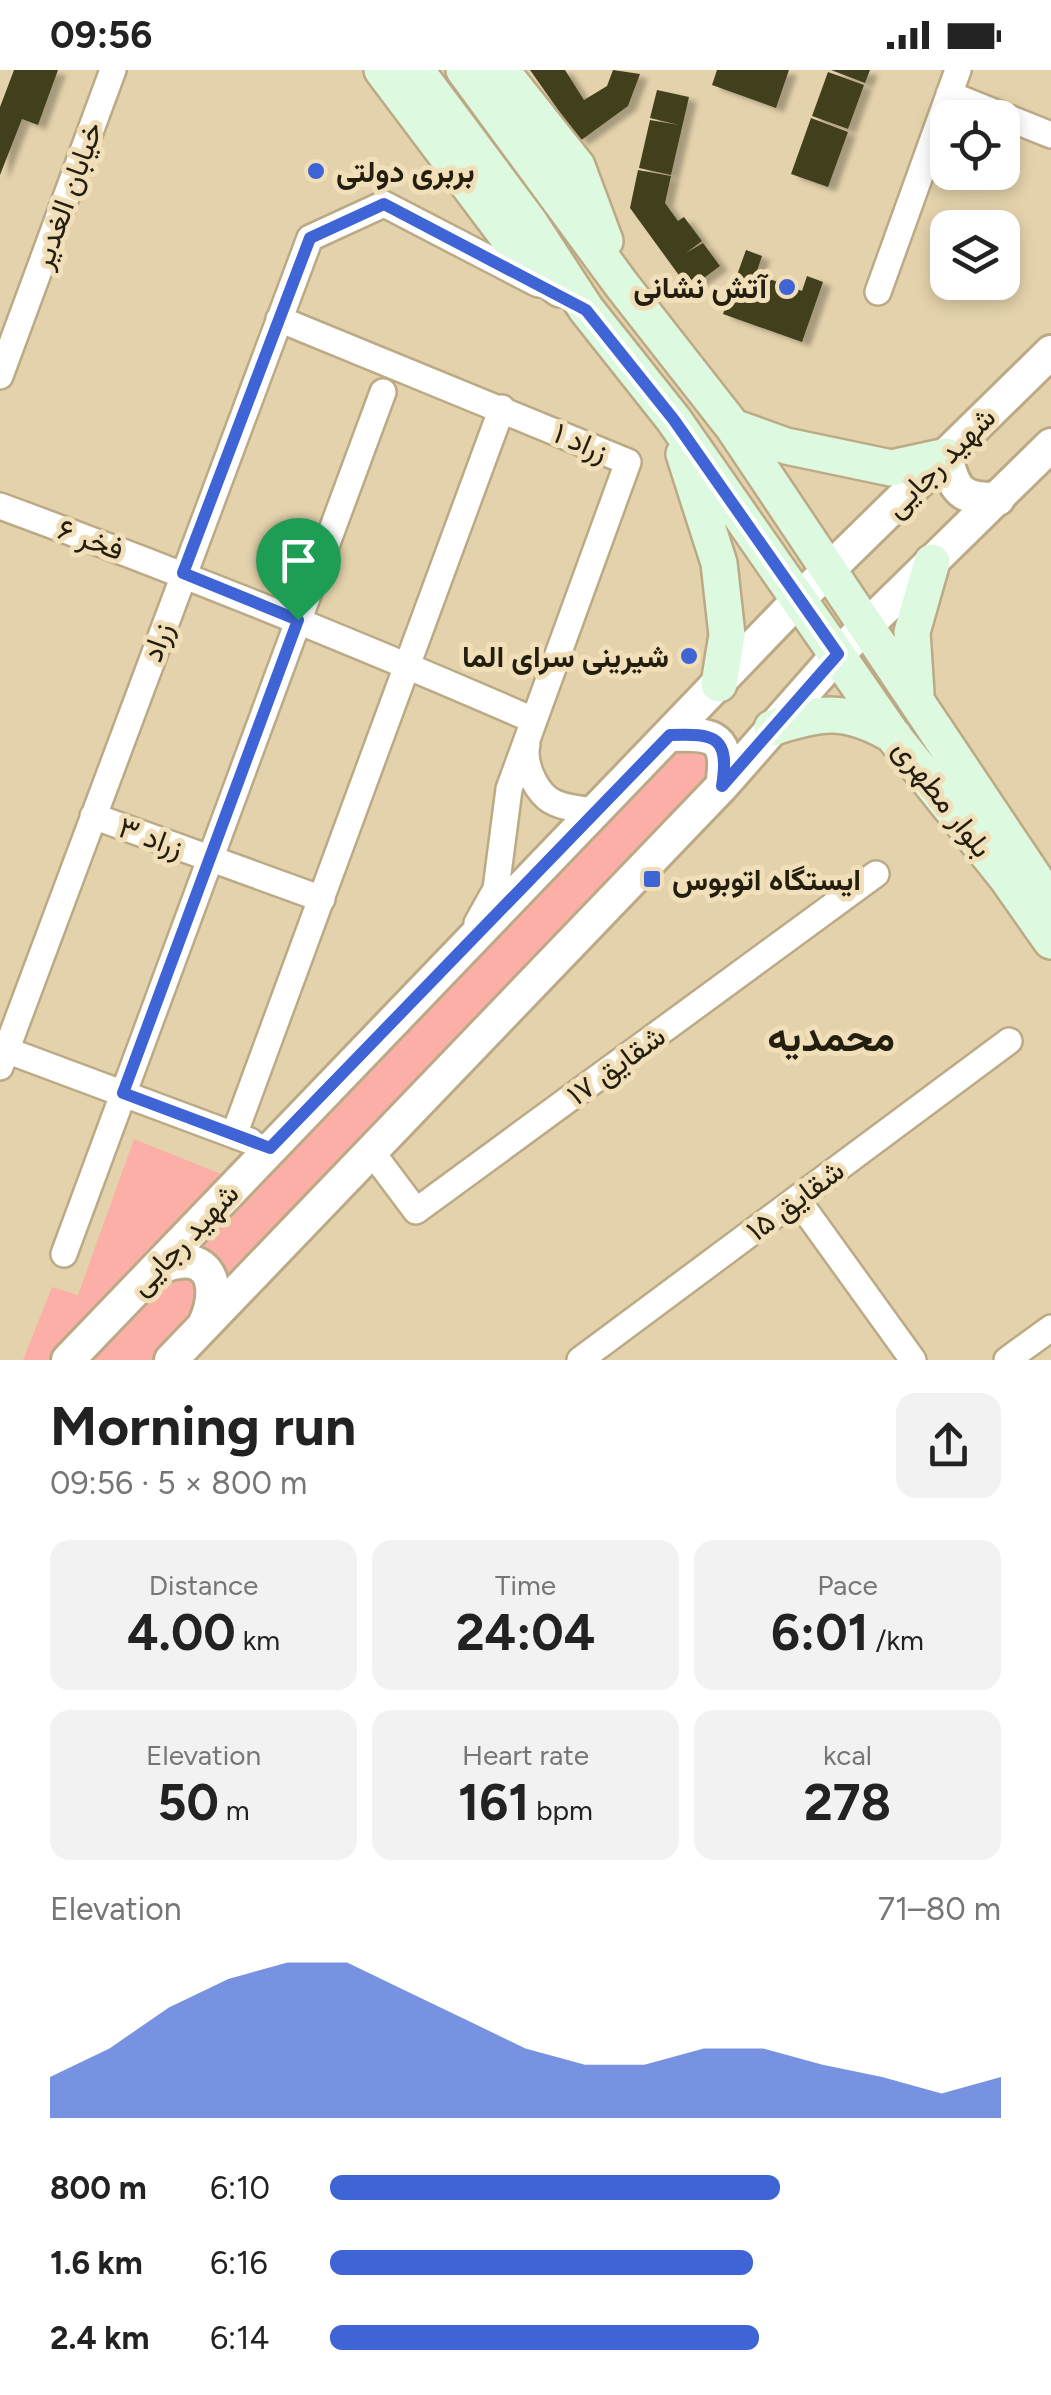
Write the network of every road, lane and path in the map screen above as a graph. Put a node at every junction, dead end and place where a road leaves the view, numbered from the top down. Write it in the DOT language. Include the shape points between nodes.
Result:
graph roads {
  1 [pos="113,70"];
  2 [pos="382,70"];
  3 [pos="416,70"];
  4 [pos="464,70"];
  5 [pos="501,70"];
  6 [pos="953,82"];
  7 [pos="1051,135"];
  8 [pos="621,284"];
  9 [pos="878,292"];
  10 [pos="586,310"];
  11 [pos="279,319"];
  12 [pos="1051,352"];
  13 [pos="0,376"];
  14 [pos="383,392"];
  15 [pos="502,408"];
  16 [pos="674,420"];
  17 [pos="733,426"];
  18 [pos="1051,445"];
  19 [pos="946,456"];
  20 [pos="998,500"];
  21 [pos="0,506"];
  22 [pos="932,562"];
  23 [pos="828,572"];
  24 [pos="183,573"];
  25 [pos="799,600"];
  26 [pos="298,620"];
  27 [pos="867,626"];
  28 [pos="838,654"];
  29 [pos="407,663"];
  30 [pos="718,684"];
  31 [pos="919,703"];
  32 [pos="532,720"];
  33 [pos="772,728"];
  34 [pos="670,735"];
  35 [pos="894,736"];
  36 [pos="722,786"];
  37 [pos="596,812"];
  38 [pos="93,816"];
  39 [pos="210,858"];
  40 [pos="876,874"];
  41 [pos="322,899"];
  42 [pos="1051,902"];
  43 [pos="1051,941"];
  44 [pos="462,949"];
  45 [pos="1009,1041"];
  46 [pos="3,1058"];
  47 [pos="123,1093"];
  48 [pos="234,1135"];
  49 [pos="270,1148"];
  50 [pos="371,1152"];
  51 [pos="796,1199"];
  52 [pos="64,1254"];
  53 [pos="155,1270"];
  54 [pos="203,1327"];
  55 [pos="1051,1328"];
  56 [pos="68,1360"];
  57 [pos="171,1360"];
  58 [pos="580,1360"];
  59 [pos="913,1360"];
  60 [pos="1007,1360"];
  1 -- 13 [label="street, خیابان الغدیر"];
  2 -- 10 [label="main road" via="527,263"];
  3 -- 10 [label="main road"];
  4 -- 8 [label="main road, بلوار مطهری"];
  5 -- 8 [label="main road" via="577,166"];
  6 -- 7 [label="street"];
  6 -- 9 [label="street"];
  8 -- 17 [label="main road, بلوار مطهری"];
  10 -- 11 [label="street, زراد" via="384,204 310,238"];
  10 -- 16 [label="main road, بلوار مطهری"];
  11 -- 15 [label="street, زراد ۱"];
  11 -- 24 [label="street, زراد"];
  12 -- 19 [label="street, شهید رجایی"];
  14 -- 26 [label="street"];
  15 -- 29 [label="street"];
  15 -- 32 [label="street, زراد ۱" via="628,462"];
  16 -- 25 [label="main road, بلوار مطهری"];
  16 -- 30 [label="main road" via="719,564 726,635"];
  17 -- 19 [label="main road" via="786,446 891,468"];
  17 -- 23 [label="main road, بلوار مطهری"];
  18 -- 20 [label="street"];
  19 -- 20 [label="street" via="959,490 974,500"];
  19 -- 23 [label="street, شهید رجایی"];
  20 -- 22 [label="street"];
  21 -- 24 [label="street, فخر ۶"];
  22 -- 27 [label="street"];
  22 -- 31 [label="main road" via="912,632"];
  23 -- 25 [label="street, شهید رجایی"];
  23 -- 27 [label="main road, بلوار مطهری"];
  24 -- 26 [label="street, فخر ۶"];
  24 -- 38 [label="street, زراد"];
  25 -- 28 [label="main road, بلوار مطهری"];
  25 -- 30 [label="street, شهید رجایی"];
  26 -- 29 [label="street, فخر ۶"];
  26 -- 39 [label="street"];
  27 -- 28 [label="street"];
  27 -- 31 [label="main road, بلوار مطهری"];
  28 -- 33 [label="street"];
  28 -- 35 [label="main road, بلوار مطهری"];
  29 -- 32 [label="street, فخر ۶"];
  29 -- 41 [label="street"];
  30 -- 34 [label="street, شهید رجایی"];
  31 -- 42 [label="main road, بلوار مطهری"];
  32 -- 37 [label="street" via="524,756 534,780 547,798"];
  32 -- 44 [label="street" via="509,789 496,889"];
  33 -- 35 [label="main road" via="836,713"];
  33 -- 36 [label="street"];
  34 -- 36 [label="street" via="701,733 718,741 726,759"];
  34 -- 37 [label="street, شهید رجایی"];
  35 -- 43 [label="main road, بلوار مطهری"];
  36 -- 50 [label="street"];
  37 -- 44 [label="street, شهید رجایی"];
  38 -- 39 [label="street, زراد ۳"];
  38 -- 46 [label="street, زراد"];
  39 -- 41 [label="street, زراد ۳"];
  39 -- 47 [label="street"];
  40 -- 50 [label="street, شقایق ۱۷" via="416,1212"];
  41 -- 48 [label="street"];
  44 -- 49 [label="street, شهید رجایی"];
  45 -- 51 [label="street, شقایق ۱۵"];
  46 -- 47 [label="street"];
  47 -- 48 [label="street"];
  47 -- 52 [label="street"];
  48 -- 49 [label="street"];
  49 -- 53 [label="street, شهید رجایی"];
  50 -- 54 [label="street"];
  51 -- 58 [label="street, شقایق ۱۵"];
  51 -- 59 [label="street"];
  53 -- 54 [label="street" via="174,1260 202,1268 214,1286"];
  53 -- 56 [label="street, شهید رجایی"];
  54 -- 57 [label="street"];
  55 -- 60 [label="street"];
}
